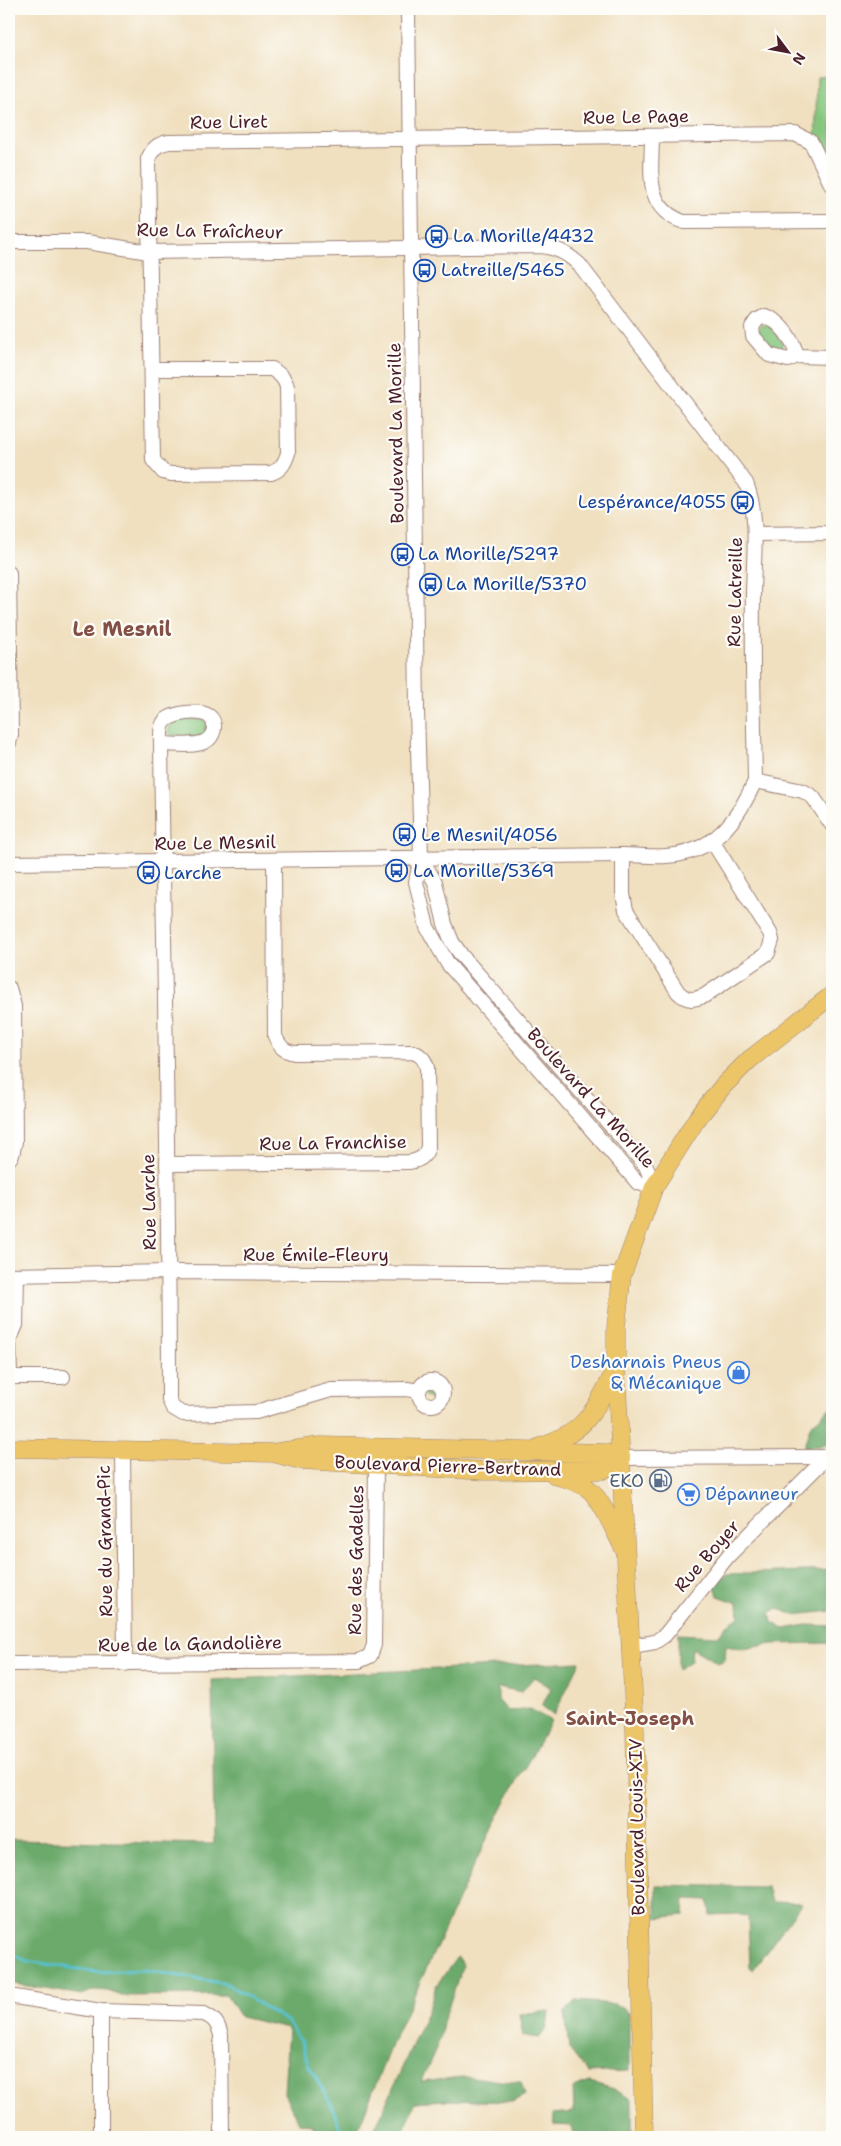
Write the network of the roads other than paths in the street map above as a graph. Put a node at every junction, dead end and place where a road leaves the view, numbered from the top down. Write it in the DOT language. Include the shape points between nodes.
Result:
graph roads {
  1 [pos="408,9"];
  2 [pos="652,136"];
  3 [pos="411,138"];
  4 [pos="832,186"];
  5 [pos="832,221"];
  6 [pos="9,242"];
  7 [pos="412,249"];
  8 [pos="150,252"];
  9 [pos="797,356"];
  10 [pos="832,357"];
  11 [pos="152,369"];
  12 [pos="832,533"];
  13 [pos="755,534"];
  14 [pos="9,573"];
  15 [pos="9,743"];
  16 [pos="162,744"];
  17 [pos="755,781"];
  18 [pos="832,825"];
  19 [pos="712,841"];
  20 [pos="623,855"];
  21 [pos="421,858"];
  22 [pos="274,860"];
  23 [pos="163,862"];
  24 [pos="9,864"];
  25 [pos="9,988"];
  26 [pos="832,995"];
  27 [pos="9,1159"];
  28 [pos="167,1164"];
  29 [pos="654,1187"];
  30 [pos="169,1272"];
  31 [pos="13,1275"];
  32 [pos="622,1275"];
  33 [pos="616,1368"];
  34 [pos="63,1377"];
  35 [pos="419,1391"];
  36 [pos="9,1448"];
  37 [pos="123,1449"];
  38 [pos="525,1452"];
  39 [pos="273,1453"];
  40 [pos="829,1457"];
  41 [pos="621,1458"];
  42 [pos="376,1464"];
  43 [pos="535,1470"];
  44 [pos="627,1552"];
  45 [pos="632,1646"];
  46 [pos="370,1656"];
  47 [pos="9,1664"];
  48 [pos="125,1664"];
  49 [pos="9,1996"];
  50 [pos="101,2011"];
  51 [pos="101,2137"];
  52 [pos="222,2137"];
  53 [pos="644,2137"];
  1 -- 3 [label="street, Boulevard La Morille"];
  2 -- 3 [label="street, Rue Le Page"];
  2 -- 4 [label="street, Rue Le Page" via="795,134 811,142"];
  2 -- 5 [label="street" via="653,192 656,202 674,219 684,222"];
  3 -- 7 [label="street, Boulevard La Morille"];
  3 -- 8 [label="street, Rue Liret" via="159,144 148,159"];
  6 -- 8 [label="street, Rue La Fraîcheur" via="87,242"];
  7 -- 8 [label="street, Rue La Fraîcheur"];
  7 -- 13 [label="street, Rue Latreille" via="552,247 579,264 746,484 754,512"];
  7 -- 21 [label="street, Boulevard La Morille"];
  8 -- 11 [label="street"];
  9 -- 10 [label="street"];
  11 -- 11 [label="street" via="153,460 163,472 271,473 286,462 287,387 286,381 272,369"];
  12 -- 13 [label="street"];
  13 -- 17 [label="street, Rue Latreille" via="752,598"];
  14 -- 15 [label="street"];
  16 -- 23 [label="street, Rue Larche"];
  17 -- 18 [label="street" via="803,791 813,797"];
  17 -- 19 [label="street, Rue Latreille" via="744,806 731,824"];
  19 -- 20 [label="street, Rue Latreille" via="667,856"];
  19 -- 20 [label="street" via="772,940 768,952 695,999 688,999 678,992 626,910"];
  20 -- 21 [label="street, Rue Latreille"];
  21 -- 22 [label="street, Rue Le Mesnil"];
  21 -- 29 [label="street, Boulevard La Morille" via="435,882 452,942 646,1166"];
  22 -- 23 [label="street, Rue Le Mesnil"];
  22 -- 28 [label="street, Rue La Franchise" via="276,1036 279,1046 295,1053 413,1052 420,1055 427,1068 426,1154 410,1162"];
  23 -- 24 [label="street, Rue Le Mesnil"];
  23 -- 28 [label="street, Rue Larche"];
  25 -- 27 [label="street" via="14,1006 15,1142"];
  26 -- 29 [label="main road, Boulevard Louis-XIV" via="748,1060 723,1086 696,1120"];
  28 -- 30 [label="street, Rue Larche"];
  29 -- 32 [label="main road, Boulevard Louis-XIV"];
  30 -- 31 [label="street, Rue Émile-Fleury"];
  30 -- 32 [label="street, Rue Émile-Fleury"];
  30 -- 35 [label="street, Rue Larche" via="169,1400 173,1408 183,1414 256,1412 331,1390"];
  31 -- 34 [label="street" via="16,1325 9,1341 10,1377"];
  32 -- 33 [label="main road, Boulevard Louis-XIV" via="616,1327"];
  33 -- 38 [label="main road" via="600,1401 582,1424 559,1441"];
  33 -- 41 [label="main road, Boulevard Louis-XIV"];
  36 -- 37 [label="main road, Boulevard Pierre-Bertrand"];
  37 -- 39 [label="main road, Boulevard Pierre-Bertrand"];
  37 -- 48 [label="street, Rue du Grand-Pic"];
  38 -- 39 [label="main road, Boulevard Pierre-Bertrand" via="320,1446"];
  38 -- 41 [label="main road, Boulevard Pierre-Bertrand" via="606,1453"];
  39 -- 42 [label="main road, Boulevard Pierre-Bertrand" via="301,1460"];
  40 -- 41 [label="street, Boulevard Pierre-Bertrand"];
  40 -- 45 [label="street, Rue Boyer" via="728,1556 665,1635 655,1642"];
  41 -- 43 [label="main road, Boulevard Pierre-Bertrand" via="603,1470"];
  41 -- 44 [label="main road, Boulevard Louis-XIV"];
  42 -- 43 [label="main road, Boulevard Pierre-Bertrand"];
  42 -- 46 [label="street, Rue des Gadelles" via="374,1646"];
  43 -- 44 [label="main road" via="571,1480 590,1490"];
  44 -- 45 [label="main road, Boulevard Louis-XIV"];
  45 -- 53 [label="main road, Boulevard Louis-XIV"];
  46 -- 48 [label="street, Rue de la Gandolière" via="359,1661"];
  47 -- 48 [label="street, Rue de la Gandolière"];
  49 -- 50 [label="street"];
  50 -- 51 [label="street"];
  50 -- 52 [label="street" via="204,2014 214,2019 221,2035"];
}
